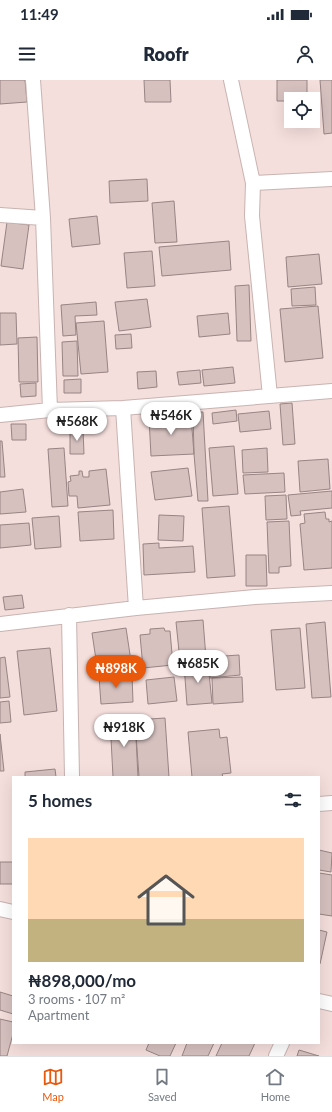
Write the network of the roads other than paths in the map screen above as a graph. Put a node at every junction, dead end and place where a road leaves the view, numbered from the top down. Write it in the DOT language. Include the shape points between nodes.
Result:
graph roads {
  1 [pos="33,80"];
  2 [pos="231,80"];
  3 [pos="332,179"];
  4 [pos="253,183"];
  5 [pos="0,215"];
  6 [pos="43,218"];
  7 [pos="332,392"];
  8 [pos="270,396"];
  9 [pos="123,408"];
  10 [pos="50,410"];
  11 [pos="0,415"];
  12 [pos="332,593"];
  13 [pos="136,608"];
  14 [pos="69,615"];
  15 [pos="0,624"];
  16 [pos="72,776"];
  17 [pos="332,803"];
  18 [pos="320,804"];
  19 [pos="0,909"];
  20 [pos="12,912"];
  21 [pos="320,1001"];
  22 [pos="332,1004"];
  23 [pos="282,1044"];
  24 [pos="276,1056"];
  1 -- 6 [label="street"];
  2 -- 4 [label="street"];
  3 -- 4 [label="street"];
  4 -- 8 [label="street" via="252,216"];
  5 -- 6 [label="street"];
  6 -- 10 [label="street"];
  7 -- 8 [label="street"];
  8 -- 9 [label="street"];
  9 -- 10 [label="street"];
  9 -- 13 [label="street"];
  10 -- 11 [label="street"];
  12 -- 13 [label="street"];
  13 -- 14 [label="street"];
  14 -- 15 [label="street"];
  14 -- 16 [label="street"];
  17 -- 18 [label="street"];
  19 -- 20 [label="street"];
  21 -- 22 [label="street"];
  23 -- 24 [label="street"];
}
